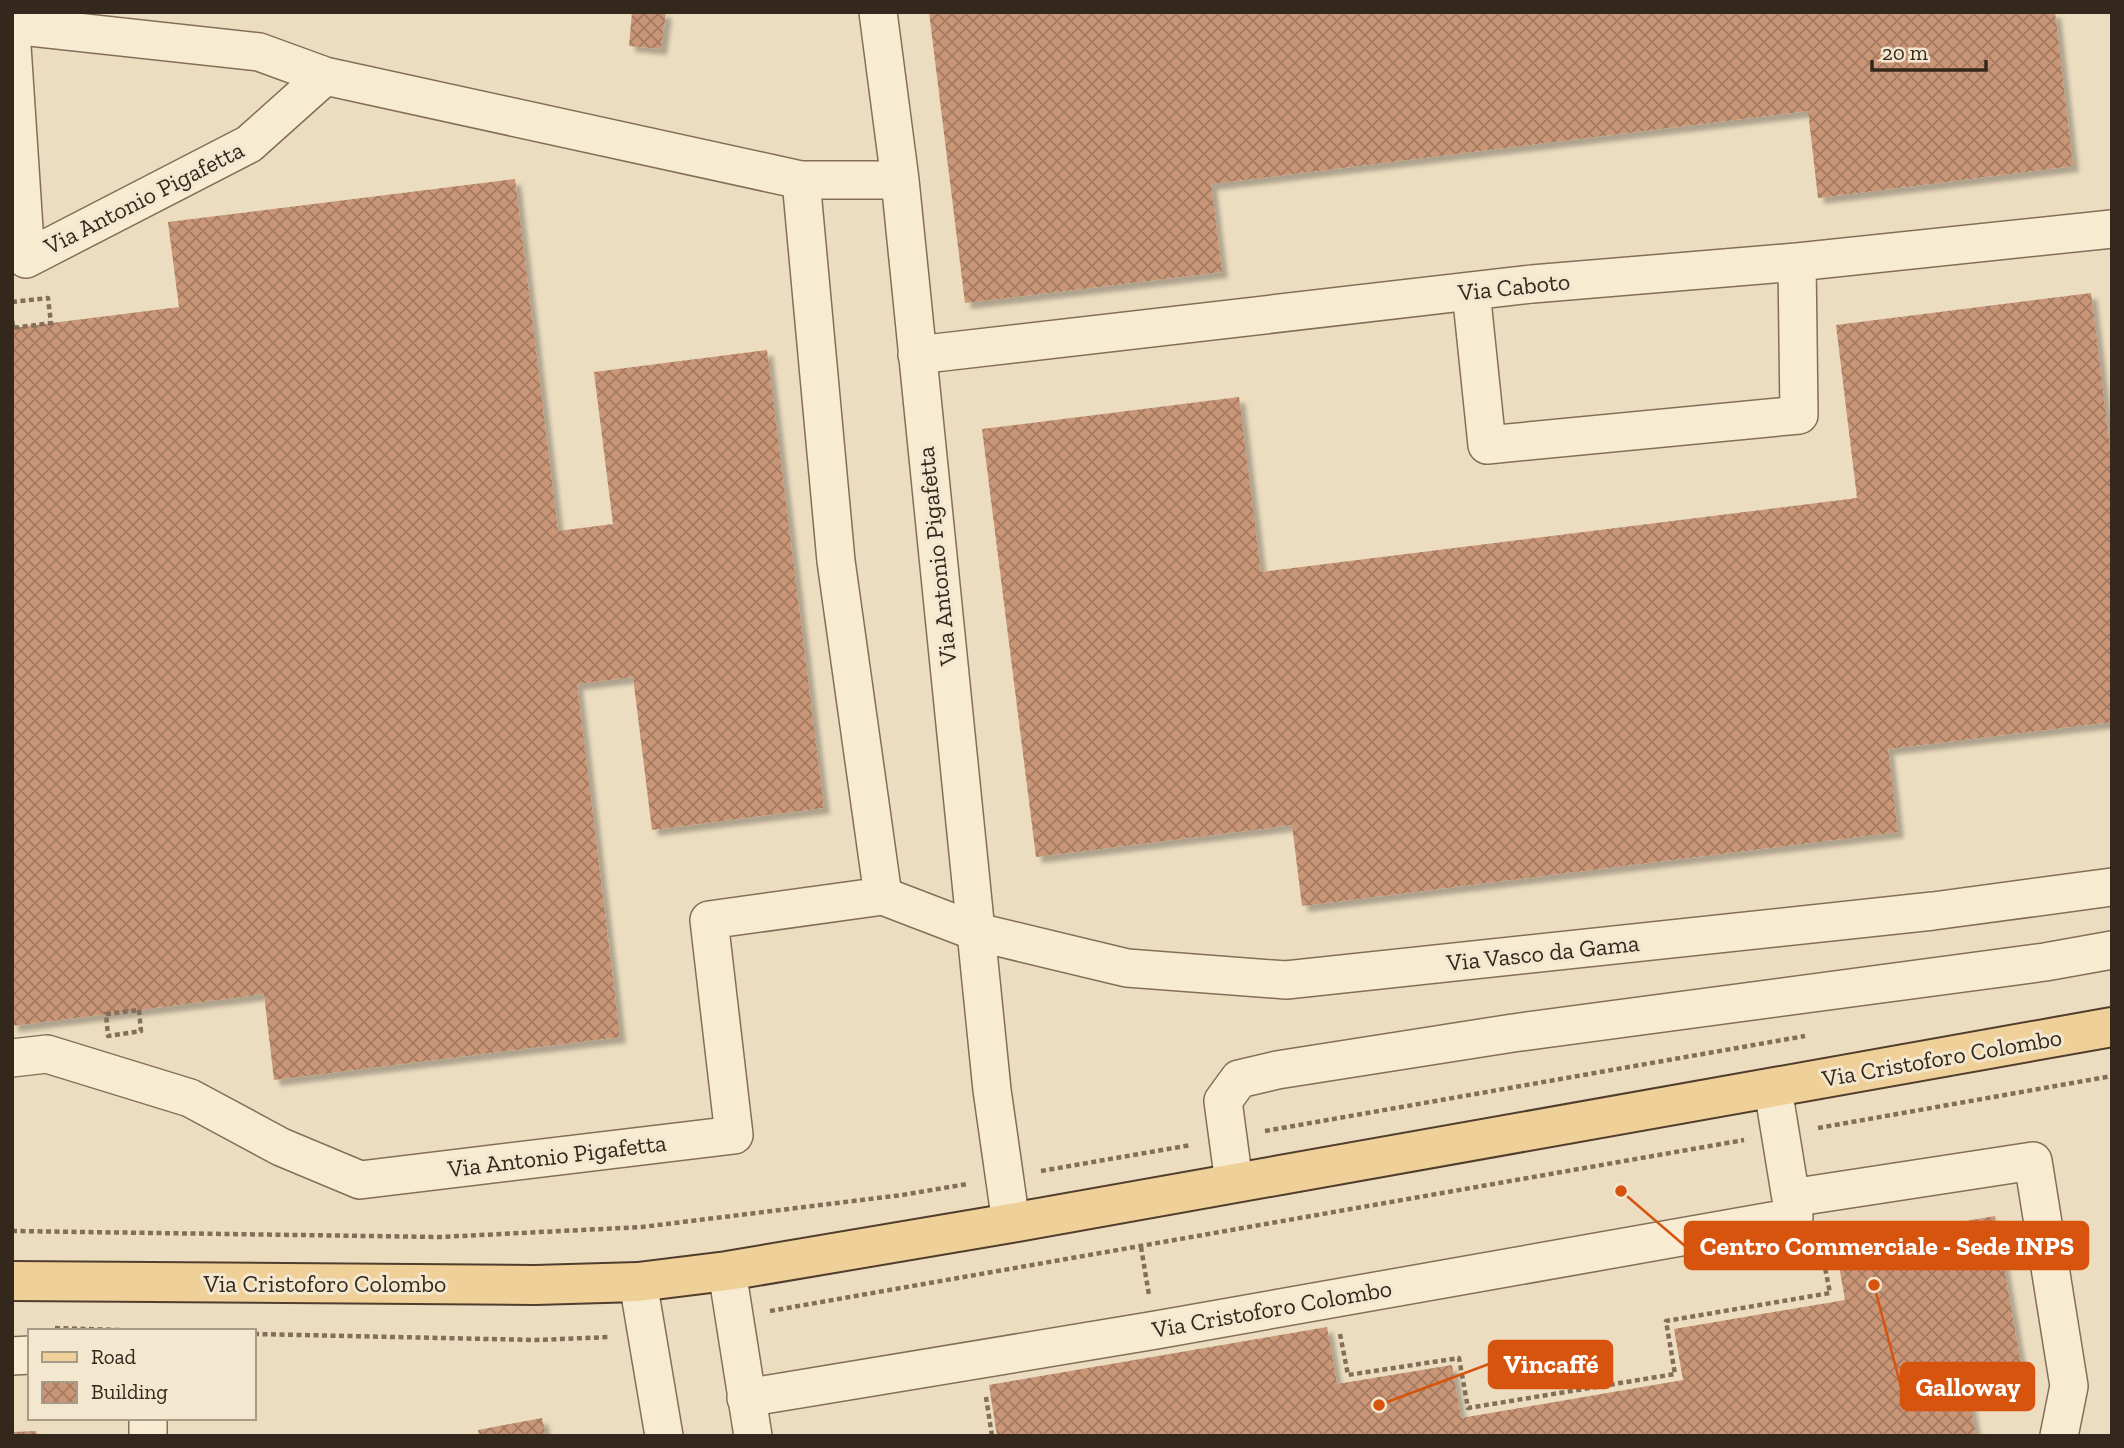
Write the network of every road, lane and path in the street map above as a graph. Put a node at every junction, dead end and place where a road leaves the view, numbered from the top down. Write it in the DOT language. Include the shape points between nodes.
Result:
graph roads {
  1 [pos="878,12"];
  2 [pos="12,25"];
  3 [pos="12,46"];
  4 [pos="325,76"];
  5 [pos="801,180"];
  6 [pos="900,180"];
  7 [pos="2112,229"];
  8 [pos="1797,262"];
  9 [pos="1471,291"];
  10 [pos="12,302"];
  11 [pos="12,319"];
  12 [pos="916,355"];
  13 [pos="2112,887"];
  14 [pos="883,896"];
  15 [pos="977,932"];
  16 [pos="2112,950"];
  17 [pos="139,1010"];
  18 [pos="2112,1027"];
  19 [pos="1815,1034"];
  20 [pos="12,1058"];
  21 [pos="2112,1076"];
  22 [pos="1773,1089"];
  23 [pos="1836,1125"];
  24 [pos="1228,1138"];
  25 [pos="1004,1177"];
  26 [pos="1234,1183"];
  27 [pos="1791,1198"];
  28 [pos="1011,1223"];
  29 [pos="1818,1230"];
  30 [pos="12,1231"];
  31 [pos="1141,1247"];
  32 [pos="727,1271"];
  33 [pos="12,1281"];
  34 [pos="638,1283"];
  35 [pos="1148,1286"];
  36 [pos="54,1328"];
  37 [pos="86,1329"];
  38 [pos="1339,1329"];
  39 [pos="984,1388"];
  40 [pos="746,1398"];
  41 [pos="664,1436"];
  42 [pos="753,1436"];
  43 [pos="992,1436"];
  44 [pos="2059,1436"];
  1 -- 6 [label="street, Via Antonio Pigafetta"];
  2 -- 4 [label="street" via="259,52"];
  3 -- 4 [label="street, Via Antonio Pigafetta" via="26,259 249,144"];
  4 -- 5 [label="street"];
  5 -- 6 [label="street"];
  5 -- 14 [label="street" via="836,561"];
  6 -- 12 [label="street, Via Antonio Pigafetta"];
  7 -- 8 [label="street, Via Caboto"];
  8 -- 9 [label="street, Via Caboto"];
  8 -- 9 [label="street" via="1799,415 1487,445"];
  9 -- 12 [label="street, Via Caboto"];
  10 -- 11 [label="path" via="48,298 51,323 13,328"];
  12 -- 15 [label="street, Via Antonio Pigafetta"];
  13 -- 15 [label="street, Via Vasco da Gama" via="1934,911 1286,980 1127,968"];
  14 -- 15 [label="street, Via Antonio Pigafetta"];
  14 -- 20 [label="street, Via Antonio Pigafetta" via="709,919 734,1135 360,1180 281,1147 190,1098 47,1054"];
  15 -- 25 [label="street, Via Antonio Pigafetta"];
  16 -- 24 [label="street" via="1277,1070 1239,1079 1223,1101"];
  17 -- 17 [label="path" via="141,1031 108,1036 106,1014"];
  18 -- 22 [label="main road, Via Cristoforo Colombo"];
  19 -- 24 [label="path"];
  21 -- 23 [label="path"];
  22 -- 26 [label="main road, Via Cristoforo Colombo"];
  22 -- 27 [label="street"];
  24 -- 25 [label="path"];
  24 -- 26 [label="street"];
  25 -- 28 [label="street, Via Antonio Pigafetta"];
  25 -- 30 [label="path" via="902,1195 642,1227 440,1237"];
  26 -- 28 [label="main road, Via Cristoforo Colombo"];
  27 -- 40 [label="street, Via Cristoforo Colombo" via="1794,1217"];
  27 -- 44 [label="street" via="2033,1161 2068,1386"];
  28 -- 32 [label="main road, Via Cristoforo Colombo"];
  29 -- 38 [label="path" via="1829,1293 1666,1321 1675,1374 1468,1408 1459,1358 1348,1375"];
  31 -- 35 [label="path"];
  32 -- 34 [label="main road, Via Cristoforo Colombo"];
  32 -- 40 [label="street"];
  33 -- 34 [label="main road, Via Cristoforo Colombo"];
  34 -- 41 [label="street"];
  36 -- 37 [label="path"];
  39 -- 43 [label="path"];
  40 -- 42 [label="street"];
}
